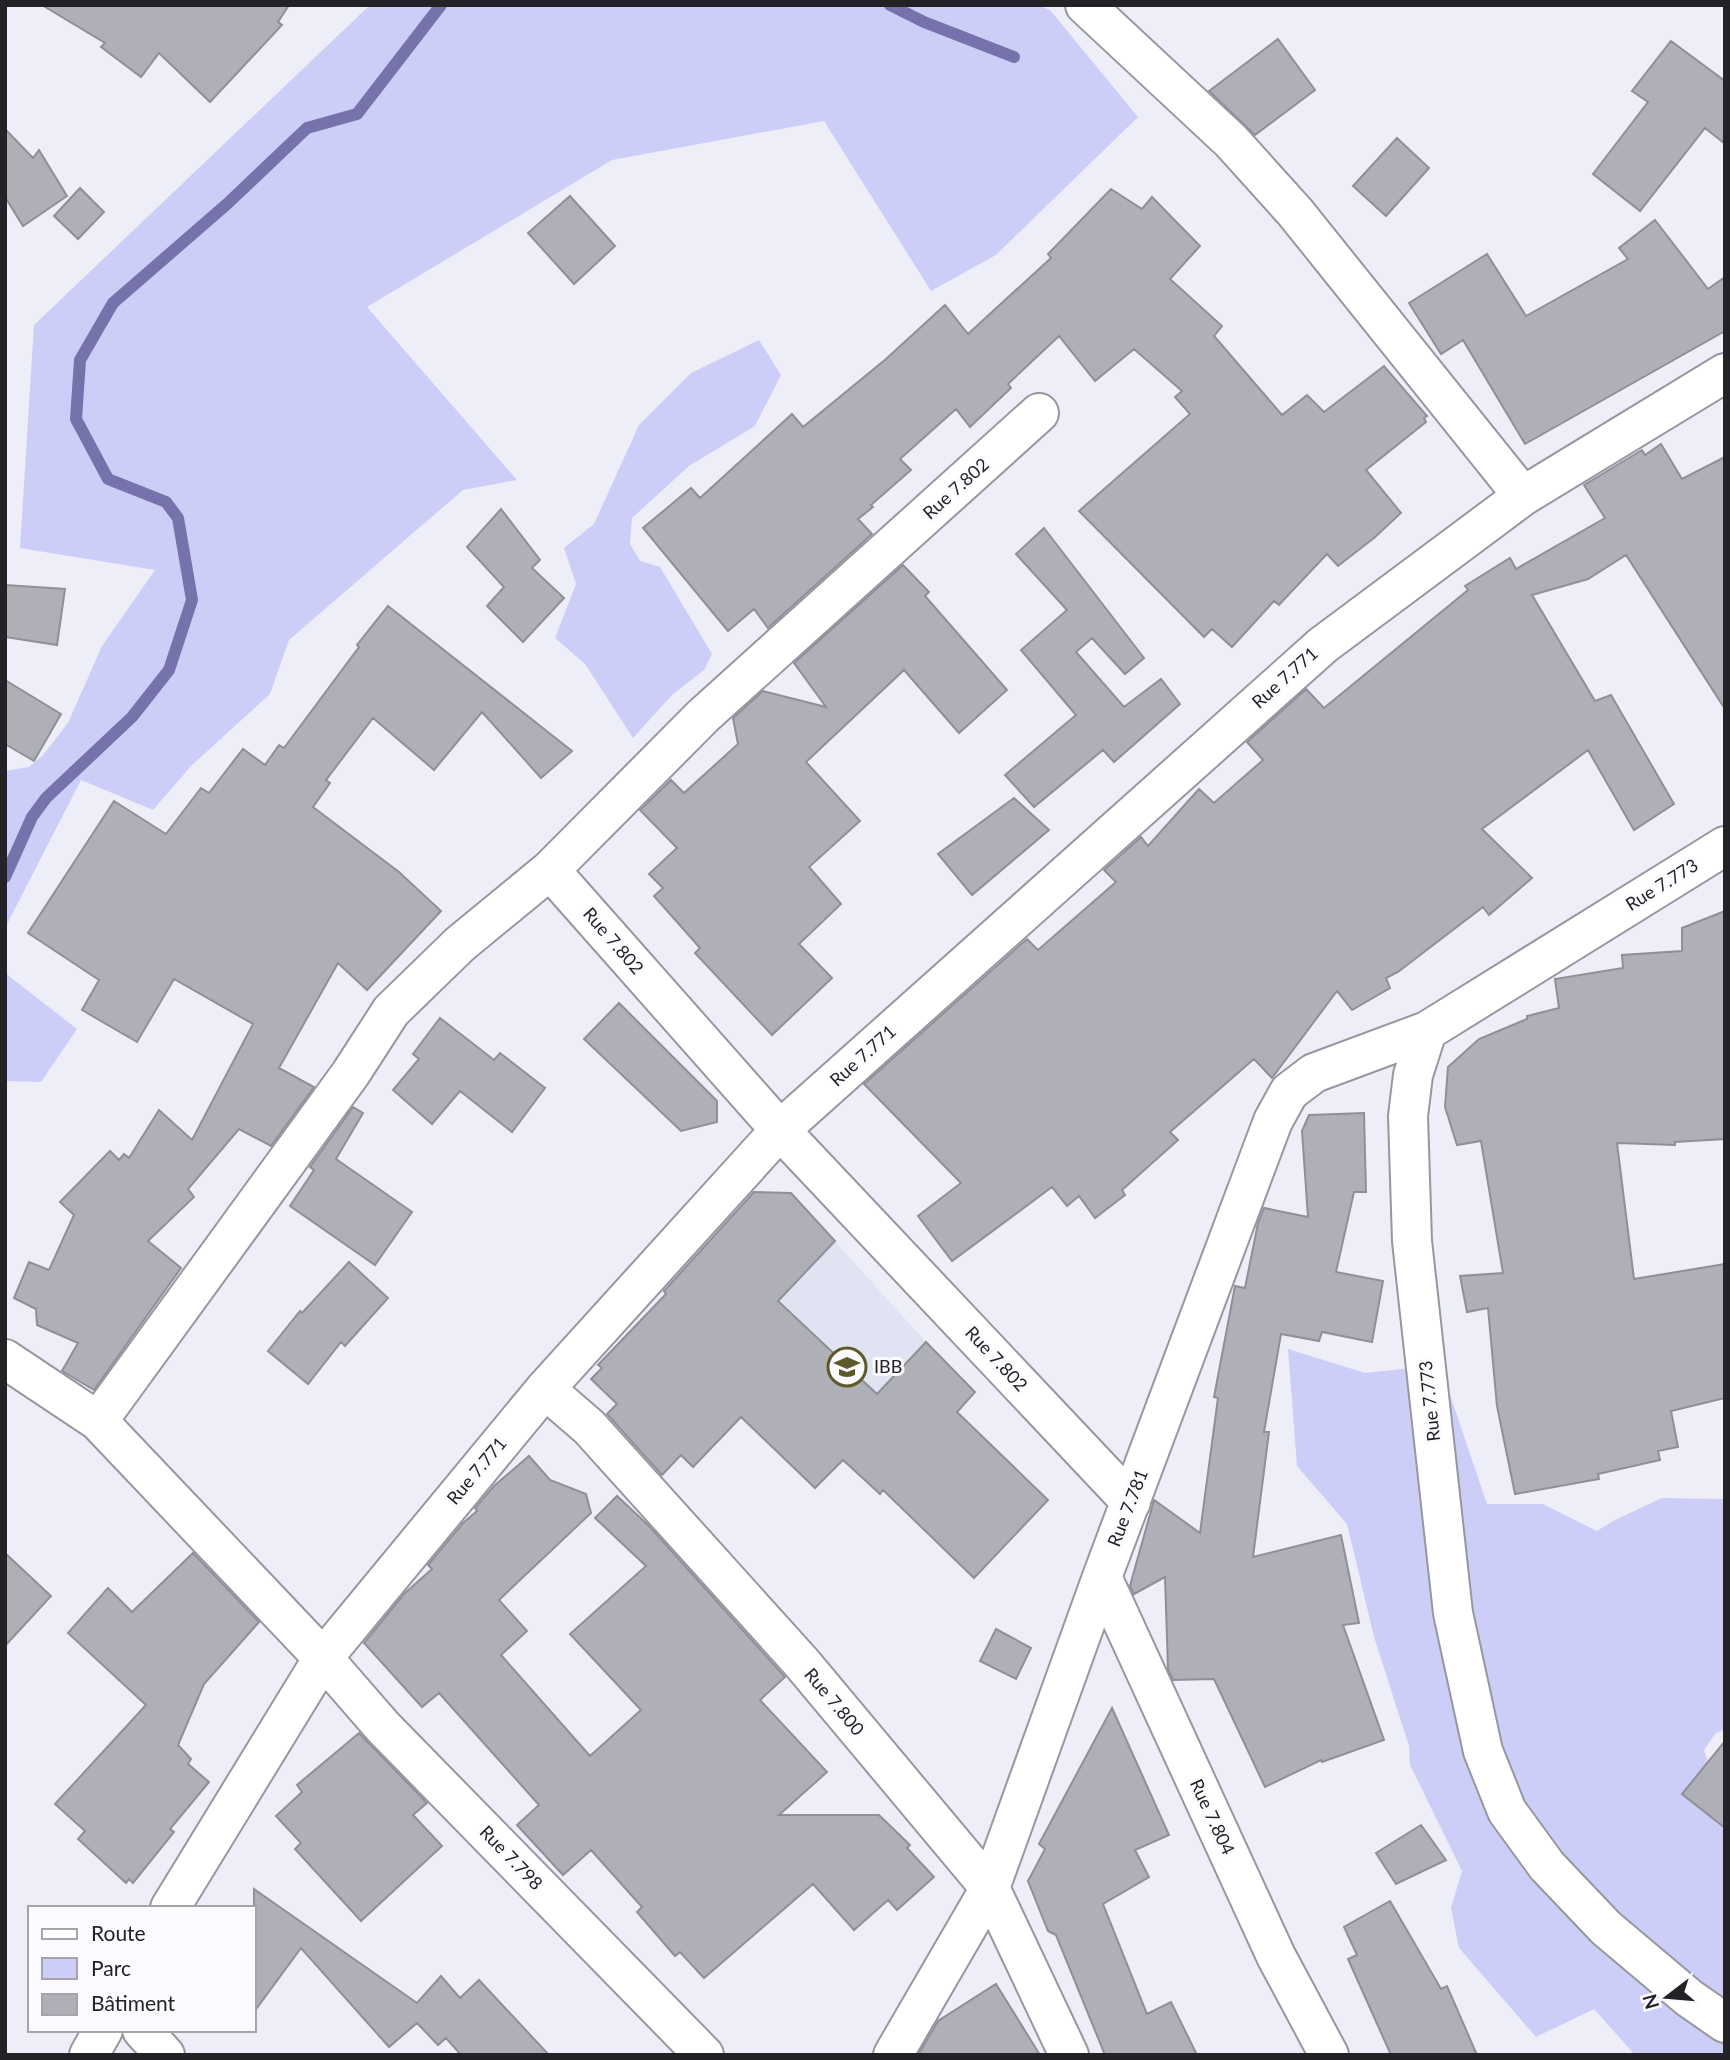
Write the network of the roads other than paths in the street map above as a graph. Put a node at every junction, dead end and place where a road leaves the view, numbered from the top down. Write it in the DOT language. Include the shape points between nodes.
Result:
graph roads {
  1 [pos="1085,5"];
  2 [pos="1725,373"];
  3 [pos="1039,413"];
  4 [pos="1523,496"];
  5 [pos="1725,846"];
  6 [pos="550,870"];
  7 [pos="1427,1031"];
  8 [pos="780,1130"];
  9 [pos="5,1359"];
  10 [pos="545,1389"];
  11 [pos="98,1421"];
  12 [pos="1131,1502"];
  13 [pos="1102,1577"];
  14 [pos="323,1658"];
  15 [pos="990,1888"];
  16 [pos="171,1906"];
  17 [pos="1725,2023"];
  18 [pos="102,2032"];
  19 [pos="144,2032"];
  20 [pos="89,2055"];
  21 [pos="165,2055"];
  22 [pos="704,2055"];
  23 [pos="893,2055"];
  24 [pos="1069,2055"];
  25 [pos="1329,2055"];
  1 -- 4 [label="street" via="1231,141 1295,212"];
  2 -- 4 [label="street, Rue 7.771"];
  3 -- 6 [label="street, Rue 7.802" via="703,716"];
  4 -- 8 [label="street, Rue 7.771" via="1322,645"];
  5 -- 7 [label="street, Rue 7.773"];
  6 -- 8 [label="street, Rue 7.802"];
  6 -- 11 [label="street" via="460,944 391,1011 351,1073"];
  7 -- 12 [label="street, Rue 7.781" via="1314,1073 1289,1092 1273,1121"];
  7 -- 17 [label="street, Rue 7.773" via="1413,1075 1408,1116 1412,1241 1453,1613 1483,1751 1507,1811 1547,1866 1606,1928"];
  8 -- 10 [label="street, Rue 7.771"];
  8 -- 12 [label="street, Rue 7.802"];
  9 -- 11 [label="street, Rue 7.798"];
  10 -- 14 [label="street, Rue 7.771"];
  10 -- 15 [label="street, Rue 7.800" via="589,1427 801,1662"];
  11 -- 14 [label="street, Rue 7.798"];
  12 -- 13 [label="street, Rue 7.781"];
  13 -- 15 [label="street, Rue 7.781"];
  13 -- 25 [label="street, Rue 7.804" via="1276,1956"];
  14 -- 16 [label="street, Rue 7.771"];
  14 -- 22 [label="street, Rue 7.798" via="383,1727"];
  15 -- 23 [label="street, Rue 7.781"];
  15 -- 24 [label="street, Rue 7.800"];
  18 -- 20 [label="street"];
  19 -- 21 [label="street"];
}
